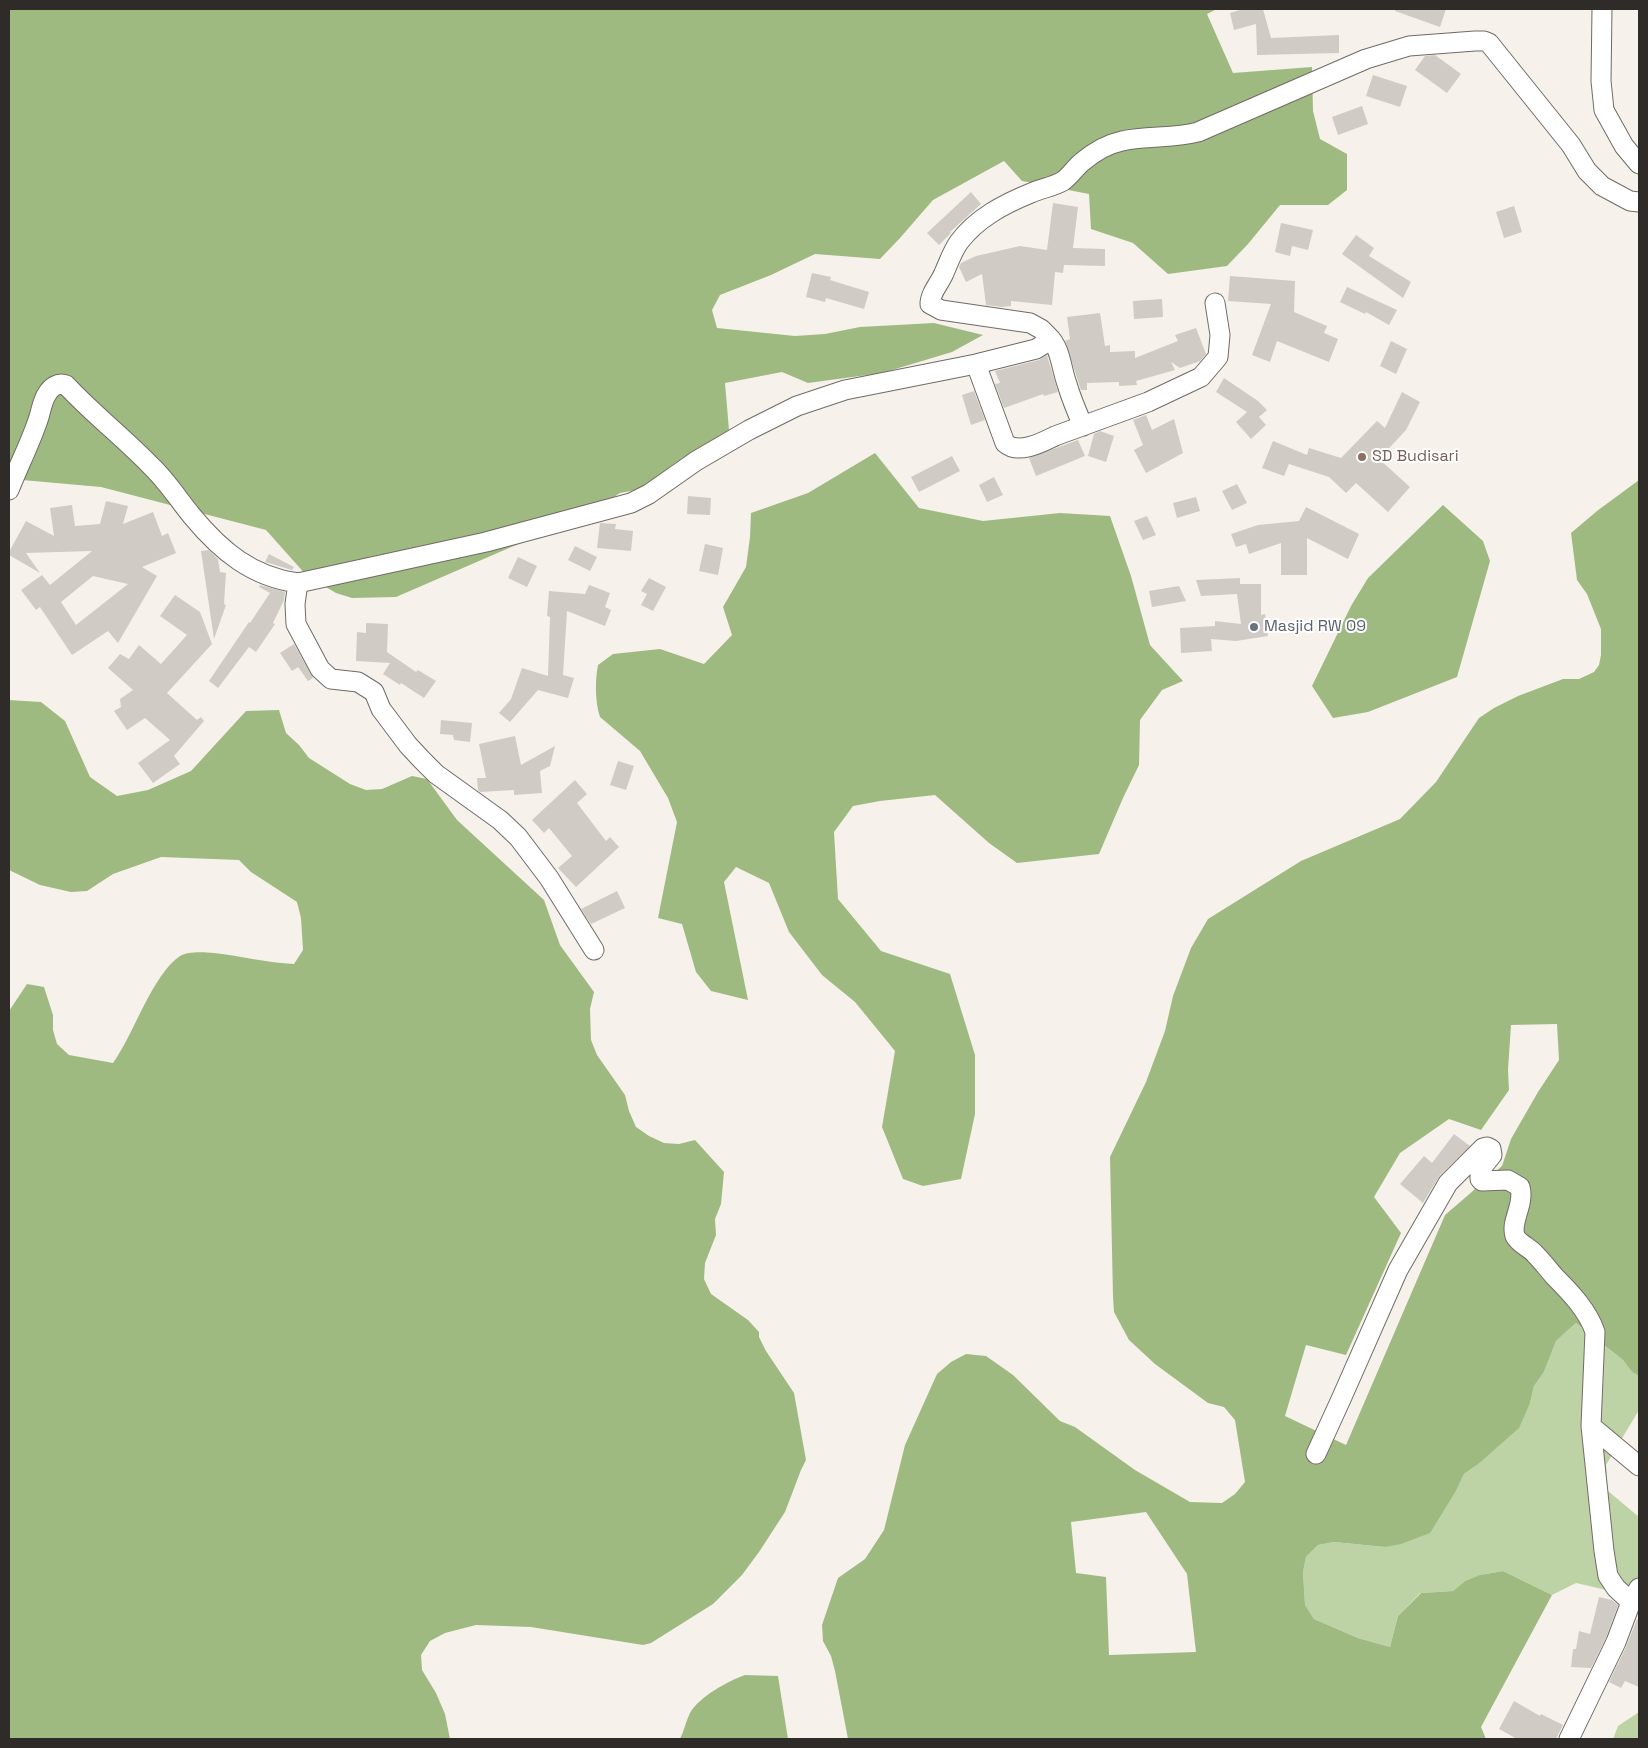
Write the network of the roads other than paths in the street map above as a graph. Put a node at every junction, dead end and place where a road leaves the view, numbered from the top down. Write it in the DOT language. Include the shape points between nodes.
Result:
graph roads {
  1 [pos="1602,9"];
  2 [pos="1639,164"];
  3 [pos="1639,202"];
  4 [pos="1215,304"];
  5 [pos="1048,336"];
  6 [pos="976,364"];
  7 [pos="1083,426"];
  8 [pos="9,490"];
  9 [pos="298,583"];
  10 [pos="594,950"];
  11 [pos="1591,1426"];
  12 [pos="1316,1454"];
  13 [pos="1639,1466"];
  14 [pos="1635,1595"];
  15 [pos="1568,1739"];
  1 -- 2 [label="street" via="1604,110 1624,146"];
  3 -- 5 [label="street" via="1630,201 1602,186 1587,171 1571,145 1489,43 1475,41 1409,46 1366,59 1198,132 1128,140 1098,150 1065,180 996,209 959,242 930,298 930,304 941,310 1030,323"];
  4 -- 7 [label="street" via="1220,335 1218,356 1200,377 1148,402"];
  5 -- 6 [label="street" via="1036,349"];
  5 -- 7 [label="street" via="1058,351"];
  6 -- 7 [label="street" via="1005,443 1010,448 1041,443"];
  6 -- 9 [label="street" via="845,390 797,406 749,430 649,494 631,502 486,542"];
  8 -- 9 [label="street" via="46,395 58,384 66,385 152,466 192,517 231,557 266,576"];
  9 -- 10 [label="street" via="296,624 320,669 331,679 358,682 374,692 381,709 429,767 518,837 549,878"];
  11 -- 12 [label="street" via="1596,1332 1569,1291 1536,1254 1517,1239 1514,1229 1522,1199 1520,1187 1508,1180 1482,1181 1480,1178 1480,1170 1492,1155 1487,1147 1448,1183 1398,1270"];
  11 -- 13 [label="street"];
  11 -- 14 [label="street" via="1608,1576 1616,1588"];
  14 -- 15 [label="street" via="1616,1642"];
}
